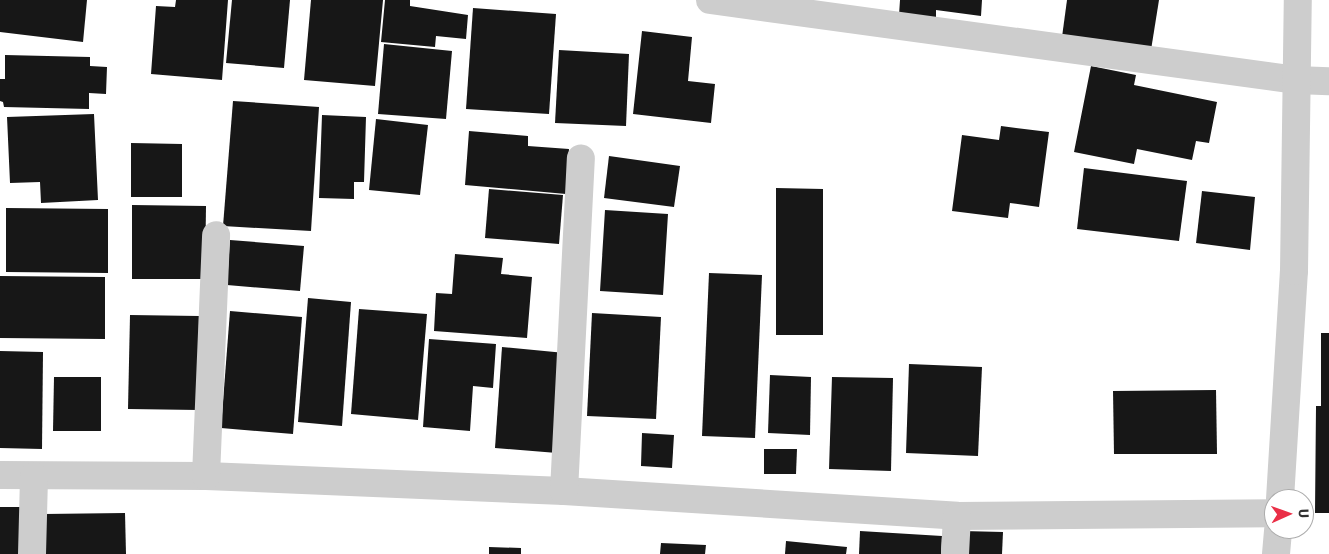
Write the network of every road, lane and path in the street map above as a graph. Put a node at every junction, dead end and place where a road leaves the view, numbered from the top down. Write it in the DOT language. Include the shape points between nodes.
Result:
graph roads {
  1 [pos="710,0"];
  2 [pos="1298,0"];
  3 [pos="1296,80"];
  4 [pos="1329,81"];
  5 [pos="581,158"];
  6 [pos="216,235"];
  7 [pos="0,475"];
  8 [pos="34,476"];
  9 [pos="206,476"];
  10 [pos="1281,489"];
  11 [pos="564,491"];
  12 [pos="1264,513"];
  13 [pos="957,516"];
  14 [pos="1277,539"];
  15 [pos="32,554"];
  16 [pos="955,554"];
  17 [pos="1276,554"];
  1 -- 3 [label="street"];
  2 -- 3 [label="street"];
  3 -- 4 [label="street"];
  3 -- 10 [label="street" via="1294,271"];
  5 -- 11 [label="street"];
  6 -- 9 [label="street"];
  7 -- 8 [label="street"];
  8 -- 9 [label="street"];
  8 -- 15 [label="street"];
  9 -- 11 [label="street"];
  11 -- 13 [label="street"];
  12 -- 13 [label="street"];
  13 -- 16 [label="street"];
  14 -- 17 [label="street"];
}
